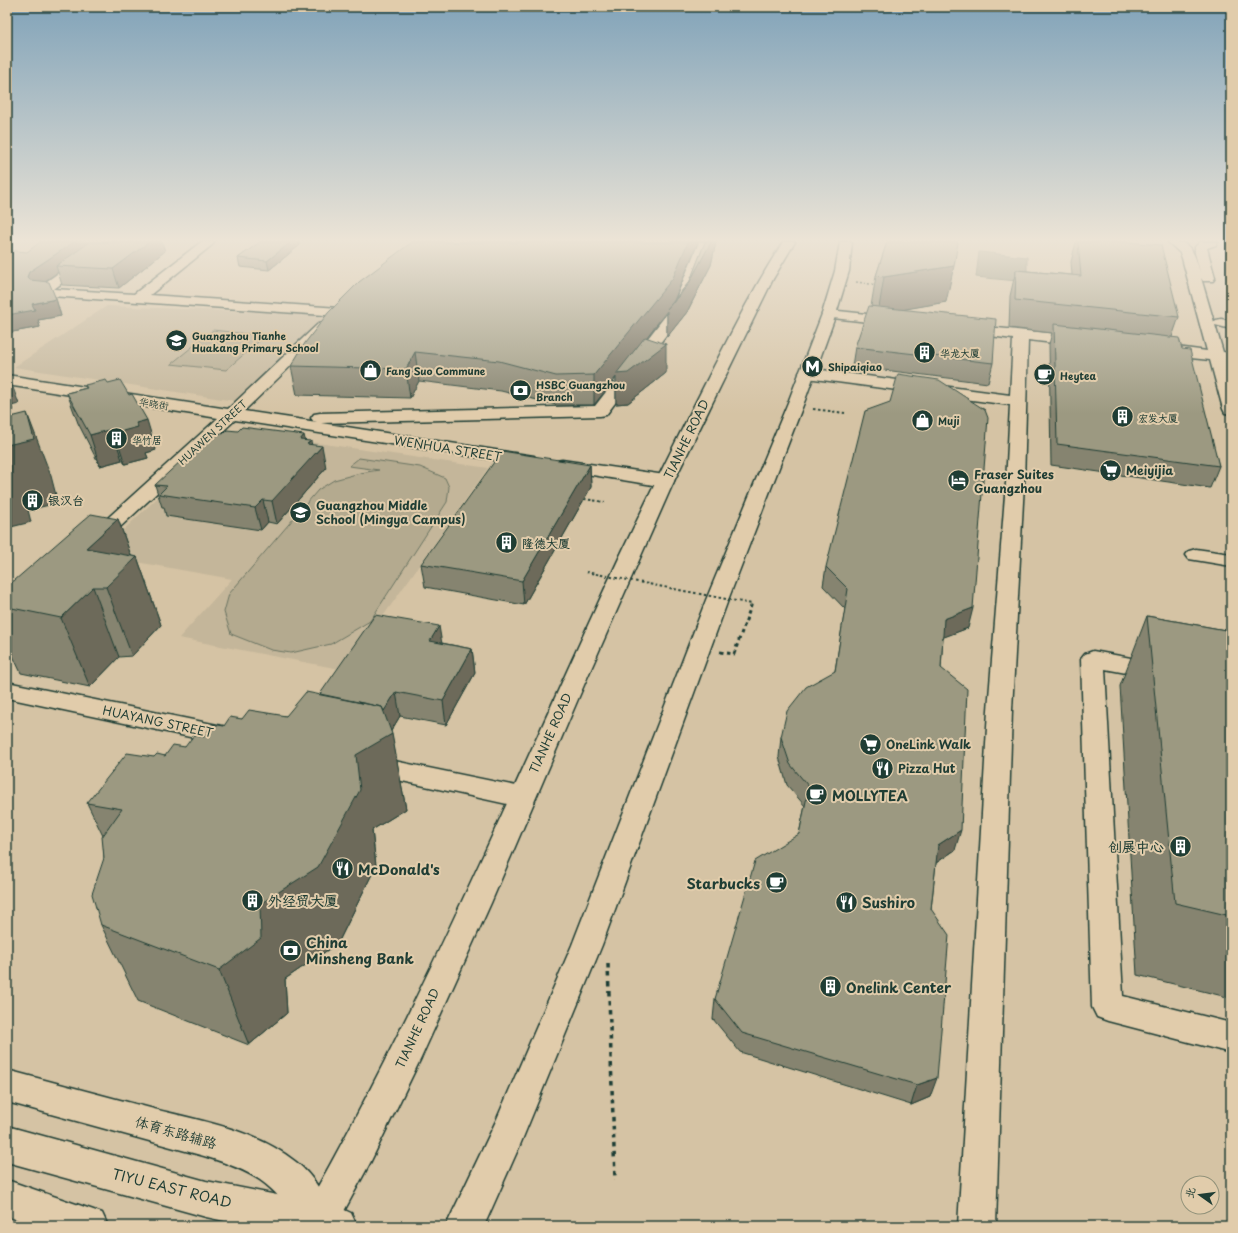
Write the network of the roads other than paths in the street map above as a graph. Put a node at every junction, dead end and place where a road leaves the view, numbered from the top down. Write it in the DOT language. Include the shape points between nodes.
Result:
graph roads {
  1 [pos="151,300"];
  2 [pos="683,300"];
  3 [pos="755,300"];
  4 [pos="833,300"];
  5 [pos="1200,300"];
  6 [pos="1216,300"];
  7 [pos="829,314"];
  8 [pos="908,323"];
  9 [pos="952,327"];
  10 [pos="1226,331"];
  11 [pos="1021,335"];
  12 [pos="1091,342"];
  13 [pos="1146,348"];
  14 [pos="1216,356"];
  15 [pos="1231,358"];
  16 [pos="812,374"];
  17 [pos="7,380"];
  18 [pos="1018,401"];
  19 [pos="1231,409"];
  20 [pos="231,415"];
  21 [pos="260,420"];
  22 [pos="665,481"];
  23 [pos="82,552"];
  24 [pos="1196,554"];
  25 [pos="1231,560"];
  26 [pos="1185,676"];
  27 [pos="7,690"];
  28 [pos="261,743"];
  29 [pos="346,760"];
  30 [pos="521,798"];
  31 [pos="1231,1038"];
  32 [pos="7,1086"];
  33 [pos="7,1144"];
  34 [pos="7,1198"];
  35 [pos="324,1225"];
  36 [pos="89,1226"];
  37 [pos="465,1226"];
  38 [pos="977,1226"];
  1 -- 20 [label="main road, HUAWEN STREET" via="344,307"];
  2 -- 21 [label="main road" via="680,307 600,411"];
  3 -- 22 [label="main road, TIANHE ROAD"];
  4 -- 7 [label="main road"];
  5 -- 14 [label="main road"];
  6 -- 10 [label="main road"];
  7 -- 8 [label="main road"];
  7 -- 16 [label="main road"];
  9 -- 11 [label="main road"];
  10 -- 15 [label="main road"];
  11 -- 12 [label="main road"];
  11 -- 18 [label="main road"];
  13 -- 14 [label="main road"];
  14 -- 15 [label="main road"];
  14 -- 19 [label="main road"];
  16 -- 18 [label="main road"];
  16 -- 37 [label="main road" via="720,593 586,945 508,1133"];
  17 -- 20 [label="main road, 华晓街"];
  18 -- 38 [label="main road" via="1000,710"];
  20 -- 21 [label="main road, WENHUA STREET"];
  20 -- 23 [label="main road, HUAWEN STREET"];
  21 -- 22 [label="main road, WENHUA STREET"];
  22 -- 30 [label="main road, TIANHE ROAD"];
  24 -- 25 [label="main road"];
  26 -- 31 [label="main road" via="1093,659 1108,1007"];
  27 -- 28 [label="main road, HUAYANG STREET"];
  29 -- 30 [label="main road"];
  30 -- 35 [label="main road, TIANHE ROAD" via="476,902"];
  32 -- 35 [label="main road, 体育东路辅路" via="180,1133 255,1157 270,1165 295,1186"];
  33 -- 35 [label="main road, TIYU EAST ROAD" via="206,1199"];
  34 -- 36 [label="main road"];
}
